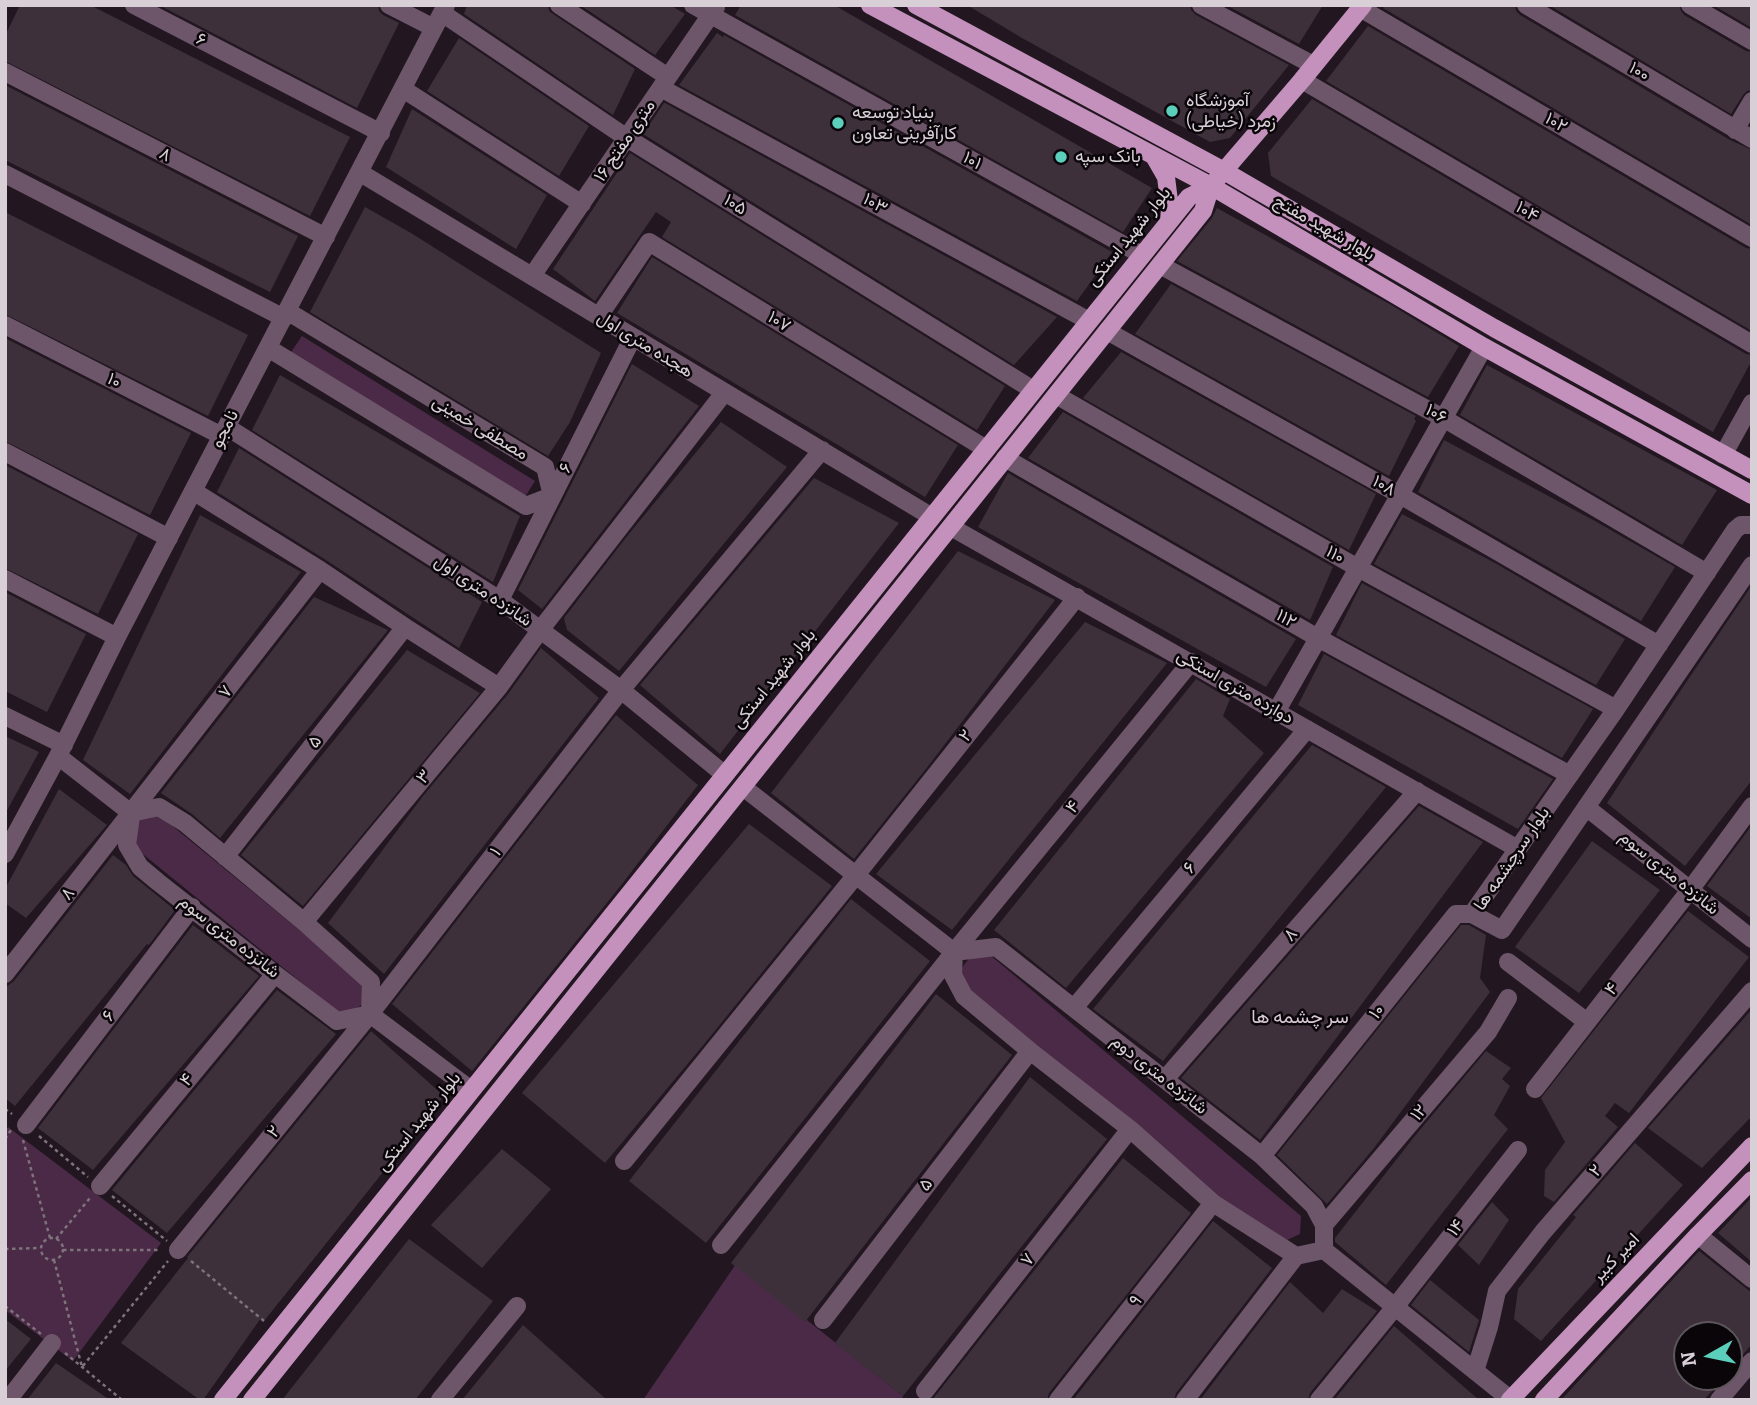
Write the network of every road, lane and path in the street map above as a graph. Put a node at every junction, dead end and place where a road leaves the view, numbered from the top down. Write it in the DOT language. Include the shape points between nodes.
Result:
graph roads {
  1 [pos="134,5"];
  2 [pos="389,5"];
  3 [pos="559,5"];
  4 [pos="693,5"];
  5 [pos="870,5"];
  6 [pos="916,5"];
  7 [pos="1200,5"];
  8 [pos="1526,5"];
  9 [pos="1690,5"];
  10 [pos="1362,7"];
  11 [pos="714,10"];
  12 [pos="441,15"];
  13 [pos="1752,41"];
  14 [pos="5,72"];
  15 [pos="1308,72"];
  16 [pos="665,82"];
  17 [pos="403,89"];
  18 [pos="1752,101"];
  19 [pos="1735,130"];
  20 [pos="381,133"];
  21 [pos="627,138"];
  22 [pos="1752,139"];
  23 [pos="1154,156"];
  24 [pos="1224,171"];
  25 [pos="359,172"];
  26 [pos="5,174"];
  27 [pos="1211,186"];
  28 [pos="582,204"];
  29 [pos="1169,221"];
  30 [pos="326,237"];
  31 [pos="1752,238"];
  32 [pos="1142,255"];
  33 [pos="1160,265"];
  34 [pos="533,276"];
  35 [pos="285,315"];
  36 [pos="599,316"];
  37 [pos="1089,321"];
  38 [pos="5,325"];
  39 [pos="1107,331"];
  40 [pos="634,337"];
  41 [pos="1752,344"];
  42 [pos="1484,346"];
  43 [pos="268,348"];
  44 [pos="1581,376"];
  45 [pos="1033,390"];
  46 [pos="724,393"];
  47 [pos="1056,395"];
  48 [pos="1572,396"];
  49 [pos="1752,403"];
  50 [pos="1443,418"];
  51 [pos="224,431"];
  52 [pos="986,449"];
  53 [pos="822,450"];
  54 [pos="5,452"];
  55 [pos="1724,455"];
  56 [pos="1005,458"];
  57 [pos="1752,470"];
  58 [pos="193,491"];
  59 [pos="1400,495"];
  60 [pos="1752,495"];
  61 [pos="552,496"];
  62 [pos="932,517"];
  63 [pos="1752,525"];
  64 [pos="951,527"];
  65 [pos="169,538"];
  66 [pos="1752,565"];
  67 [pos="1358,568"];
  68 [pos="320,570"];
  69 [pos="1707,573"];
  70 [pos="5,579"];
  71 [pos="1077,597"];
  72 [pos="500,600"];
  73 [pos="405,627"];
  74 [pos="541,629"];
  75 [pos="117,638"];
  76 [pos="1318,638"];
  77 [pos="1659,645"];
  78 [pos="1191,662"];
  79 [pos="499,687"];
  80 [pos="621,690"];
  81 [pos="1616,709"];
  82 [pos="1276,712"];
  83 [pos="5,716"];
  84 [pos="1307,729"];
  85 [pos="61,750"];
  86 [pos="725,775"];
  87 [pos="1570,775"];
  88 [pos="743,786"];
  89 [pos="1417,791"];
  90 [pos="1752,806"];
  91 [pos="1586,807"];
  92 [pos="131,813"];
  93 [pos="1518,849"];
  94 [pos="5,854"];
  95 [pos="225,857"];
  96 [pos="647,872"];
  97 [pos="856,875"];
  98 [pos="664,886"];
  99 [pos="1690,890"];
  100 [pos="191,907"];
  101 [pos="1472,914"];
  102 [pos="304,922"];
  103 [pos="1752,939"];
  104 [pos="954,952"];
  105 [pos="1508,962"];
  106 [pos="5,974"];
  107 [pos="275,974"];
  108 [pos="1752,991"];
  109 [pos="1508,998"];
  110 [pos="1074,1008"];
  111 [pos="370,1014"];
  112 [pos="1587,1022"];
  113 [pos="1030,1051"];
  114 [pos="1165,1079"];
  115 [pos="1535,1089"];
  116 [pos="471,1090"];
  117 [pos="5,1109"];
  118 [pos="22,1122"];
  119 [pos="1130,1129"];
  120 [pos="5,1139"];
  121 [pos="1752,1146"];
  122 [pos="1518,1150"];
  123 [pos="1262,1156"];
  124 [pos="624,1161"];
  125 [pos="1752,1180"];
  126 [pos="100,1186"];
  127 [pos="1213,1203"];
  128 [pos="1324,1225"];
  129 [pos="1698,1235"];
  130 [pos="50,1238"];
  131 [pos="56,1239"];
  132 [pos="721,1245"];
  133 [pos="41,1248"];
  134 [pos="5,1249"];
  135 [pos="63,1250"];
  136 [pos="178,1250"];
  137 [pos="1324,1250"];
  138 [pos="1296,1256"];
  139 [pos="54,1260"];
  140 [pos="1752,1279"];
  141 [pos="517,1306"];
  142 [pos="1395,1307"];
  143 [pos="823,1320"];
  144 [pos="278,1332"];
  145 [pos="52,1343"];
  146 [pos="1752,1361"];
  147 [pos="1475,1371"];
  148 [pos="925,1391"];
  149 [pos="8,1400"];
  150 [pos="223,1400"];
  151 [pos="253,1400"];
  152 [pos="440,1400"];
  153 [pos="1058,1400"];
  154 [pos="1185,1400"];
  155 [pos="1319,1400"];
  156 [pos="1510,1400"];
  157 [pos="1544,1400"];
  158 [pos="1719,1400"];
  1 -- 20 [label="street, ۶"];
  2 -- 12 [label="street"];
  3 -- 16 [label="street, ۱۰۳"];
  4 -- 11 [label="street, ۱۰۱"];
  5 -- 23 [label="main road, بلوار شهید مفتح"];
  6 -- 24 [label="main road, بلوار شهید مفتح"];
  7 -- 15 [label="street, ۱۰۴"];
  8 -- 19 [label="street, ۱۰۰"];
  9 -- 13 [label="street"];
  10 -- 15 [label="main road"];
  10 -- 31 [label="street, ۱۰۲"];
  11 -- 16 [label="street, ۱۶ متری مفتح"];
  11 -- 32 [label="street, ۱۰۱"];
  12 -- 17 [label="street, نامجو"];
  12 -- 21 [label="street, ۱۰۵"];
  14 -- 30 [label="street, ۸"];
  15 -- 24 [label="main road"];
  15 -- 41 [label="street, ۱۰۴"];
  16 -- 21 [label="street, ۱۶ متری مفتح"];
  16 -- 37 [label="street, ۱۰۳"];
  17 -- 20 [label="street, نامجو"];
  17 -- 28 [label="street"];
  18 -- 19 [label="street"];
  19 -- 22 [label="street, ۱۰۰"];
  20 -- 25 [label="street, نامجو"];
  21 -- 28 [label="street, ۱۶ متری مفتح"];
  21 -- 45 [label="street, ۱۰۵"];
  23 -- 27 [label="main road, بلوار شهید مفتح"];
  23 -- 29 [label="main road" via="1166,177"];
  24 -- 27 [label="main road"];
  24 -- 44 [label="main road, بلوار شهید مفتح"];
  25 -- 30 [label="street, نامجو"];
  25 -- 34 [label="street, هجده متری اول"];
  26 -- 35 [label="street, مصطفی خمینی"];
  27 -- 29 [label="main road, بلوار شهید استکی" via="1189,197"];
  27 -- 33 [label="main road" via="1203,211"];
  27 -- 42 [label="main road, بلوار شهید مفتح"];
  28 -- 34 [label="street, ۱۶ متری مفتح"];
  29 -- 32 [label="main road, بلوار شهید استکی"];
  30 -- 35 [label="street, نامجو"];
  32 -- 37 [label="main road, بلوار شهید استکی"];
  33 -- 39 [label="main road"];
  33 -- 50 [label="street, ۱۰۶"];
  34 -- 36 [label="street, هجده متری اول"];
  35 -- 43 [label="street, نامجو"];
  35 -- 61 [label="street, مصطفی خمینی" via="545,467"];
  36 -- 40 [label="street, هجده متری اول"];
  36 -- 52 [label="street, ۱۰۷" via="649,242"];
  37 -- 45 [label="main road, بلوار شهید استکی"];
  38 -- 51 [label="street, ۱۰"];
  39 -- 47 [label="main road"];
  39 -- 59 [label="street, ۱۰۸"];
  40 -- 46 [label="street, هجده متری اول"];
  40 -- 61 [label="street, ۶"];
  42 -- 48 [label="main road, بلوار شهید مفتح"];
  42 -- 50 [label="street"];
  43 -- 51 [label="street, نامجو"];
  43 -- 61 [label="street" via="526,506"];
  44 -- 48 [label="main road"];
  44 -- 55 [label="main road, بلوار شهید مفتح"];
  45 -- 52 [label="main road, بلوار شهید استکی"];
  46 -- 53 [label="street, هجده متری اول"];
  46 -- 74 [label="street"];
  47 -- 56 [label="main road"];
  47 -- 67 [label="street, ۱۱۰"];
  48 -- 60 [label="main road, بلوار شهید مفتح"];
  49 -- 55 [label="street"];
  50 -- 59 [label="street"];
  50 -- 69 [label="street, ۱۰۶"];
  51 -- 58 [label="street, نامجو"];
  51 -- 72 [label="street, شانزده متری اول"];
  52 -- 62 [label="main road, بلوار شهید استکی"];
  53 -- 62 [label="street, هجده متری اول"];
  53 -- 80 [label="street"];
  54 -- 65 [label="street"];
  55 -- 57 [label="main road, بلوار شهید مفتح"];
  56 -- 64 [label="main road"];
  56 -- 76 [label="street, ۱۱۲"];
  58 -- 65 [label="street, نامجو"];
  58 -- 68 [label="street"];
  59 -- 67 [label="street"];
  59 -- 77 [label="street, ۱۰۸"];
  61 -- 72 [label="street, ۶"];
  62 -- 86 [label="main road, بلوار شهید استکی"];
  63 -- 69 [label="street, بلوار سرچشمه ها" via="1735,530"];
  64 -- 71 [label="street, دوازده متری استکی"];
  64 -- 88 [label="main road"];
  65 -- 75 [label="street, نامجو"];
  66 -- 91 [label="street, بلوار سرچشمه ها"];
  67 -- 76 [label="street"];
  67 -- 81 [label="street, ۱۱۰"];
  68 -- 73 [label="street"];
  68 -- 92 [label="street, ۷"];
  69 -- 77 [label="street, بلوار سرچشمه ها"];
  70 -- 75 [label="street"];
  71 -- 78 [label="street, دوازده متری استکی"];
  71 -- 97 [label="street, ۲"];
  72 -- 74 [label="street, شانزده متری اول"];
  73 -- 79 [label="street"];
  73 -- 95 [label="street, ۵"];
  74 -- 79 [label="street, ۳"];
  74 -- 80 [label="street, شانزده متری اول"];
  75 -- 85 [label="street, نامجو"];
  76 -- 82 [label="street"];
  76 -- 87 [label="street, ۱۱۲"];
  77 -- 81 [label="street, بلوار سرچشمه ها"];
  78 -- 82 [label="street, دوازده متری استکی"];
  78 -- 104 [label="street, ۴"];
  79 -- 102 [label="street, ۳"];
  80 -- 86 [label="street, شانزده متری اول"];
  80 -- 111 [label="street, ۱"];
  81 -- 87 [label="street, بلوار سرچشمه ها"];
  82 -- 84 [label="street, دوازده متری استکی"];
  83 -- 85 [label="street"];
  84 -- 89 [label="street, دوازده متری استکی"];
  84 -- 110 [label="street, ۶"];
  85 -- 92 [label="street"];
  85 -- 94 [label="street, نامجو"];
  86 -- 96 [label="main road, بلوار شهید استکی"];
  87 -- 93 [label="street, بلوار سرچشمه ها"];
  88 -- 97 [label="street"];
  88 -- 98 [label="main road"];
  89 -- 93 [label="street, دوازده متری استکی"];
  89 -- 114 [label="street, ۸"];
  90 -- 99 [label="street"];
  91 -- 99 [label="street, شانزده متری سوم"];
  91 -- 101 [label="street, بلوار سرچشمه ها" via="1502,930"];
  92 -- 95 [label="street" via="159,807"];
  92 -- 100 [label="street, شانزده متری سوم" via="127,845 140,867"];
  92 -- 106 [label="street, ۸"];
  93 -- 101 [label="street, بلوار سرچشمه ها"];
  95 -- 102 [label="street"];
  96 -- 98 [label="main road"];
  96 -- 116 [label="main road, بلوار شهید استکی"];
  97 -- 104 [label="street"];
  97 -- 124 [label="street"];
  98 -- 151 [label="main road"];
  99 -- 103 [label="street, شانزده متری سوم"];
  99 -- 112 [label="street, ۴"];
  100 -- 107 [label="street, شانزده متری سوم"];
  100 -- 118 [label="street, ۶"];
  101 -- 123 [label="street, ۱۰" via="1456,914"];
  102 -- 111 [label="street" via="371,982"];
  104 -- 110 [label="street, شانزده متری دوم" via="996,947"];
  104 -- 113 [label="street" via="953,975 964,996"];
  104 -- 132 [label="street"];
  105 -- 112 [label="street"];
  107 -- 111 [label="street, شانزده متری سوم" via="337,1021"];
  107 -- 126 [label="street, ۴"];
  108 -- 147 [label="street, ۲" via="1497,1290"];
  109 -- 128 [label="street, ۱۲" via="1488,1032"];
  110 -- 114 [label="street, شانزده متری دوم"];
  111 -- 116 [label="street"];
  111 -- 136 [label="street, ۲"];
  112 -- 115 [label="street, ۴"];
  113 -- 119 [label="street"];
  113 -- 143 [label="street, ۵"];
  114 -- 123 [label="street, شانزده متری دوم"];
  116 -- 144 [label="main road, بلوار شهید استکی"];
  117 -- 118 [label="path"];
  118 -- 120 [label="path"];
  118 -- 126 [label="path"];
  118 -- 130 [label="path"];
  119 -- 127 [label="street"];
  119 -- 148 [label="street, ۷"];
  121 -- 156 [label="main road, امیر کبیر"];
  122 -- 142 [label="street, ۱۴"];
  123 -- 128 [label="street, شانزده متری دوم" via="1314,1206"];
  125 -- 129 [label="main road"];
  126 -- 131 [label="path"];
  126 -- 136 [label="path"];
  127 -- 138 [label="street"];
  127 -- 153 [label="street, ۹"];
  128 -- 137 [label="street"];
  129 -- 140 [label="street"];
  129 -- 157 [label="main road"];
  130 -- 131 [label="path"];
  130 -- 133 [label="path"];
  131 -- 135 [label="path"];
  133 -- 134 [label="path"];
  133 -- 139 [label="path" via="47,1259"];
  135 -- 136 [label="path"];
  135 -- 139 [label="path"];
  136 -- 139 [label="path" via="82,1367"];
  136 -- 144 [label="path"];
  137 -- 138 [label="street"];
  137 -- 142 [label="street"];
  138 -- 154 [label="street"];
  141 -- 152 [label="street"];
  142 -- 147 [label="street"];
  142 -- 155 [label="street, ۱۴"];
  144 -- 150 [label="main road, بلوار شهید استکی"];
  145 -- 149 [label="street"];
  146 -- 158 [label="street"];
  147 -- 156 [label="street"];
}
